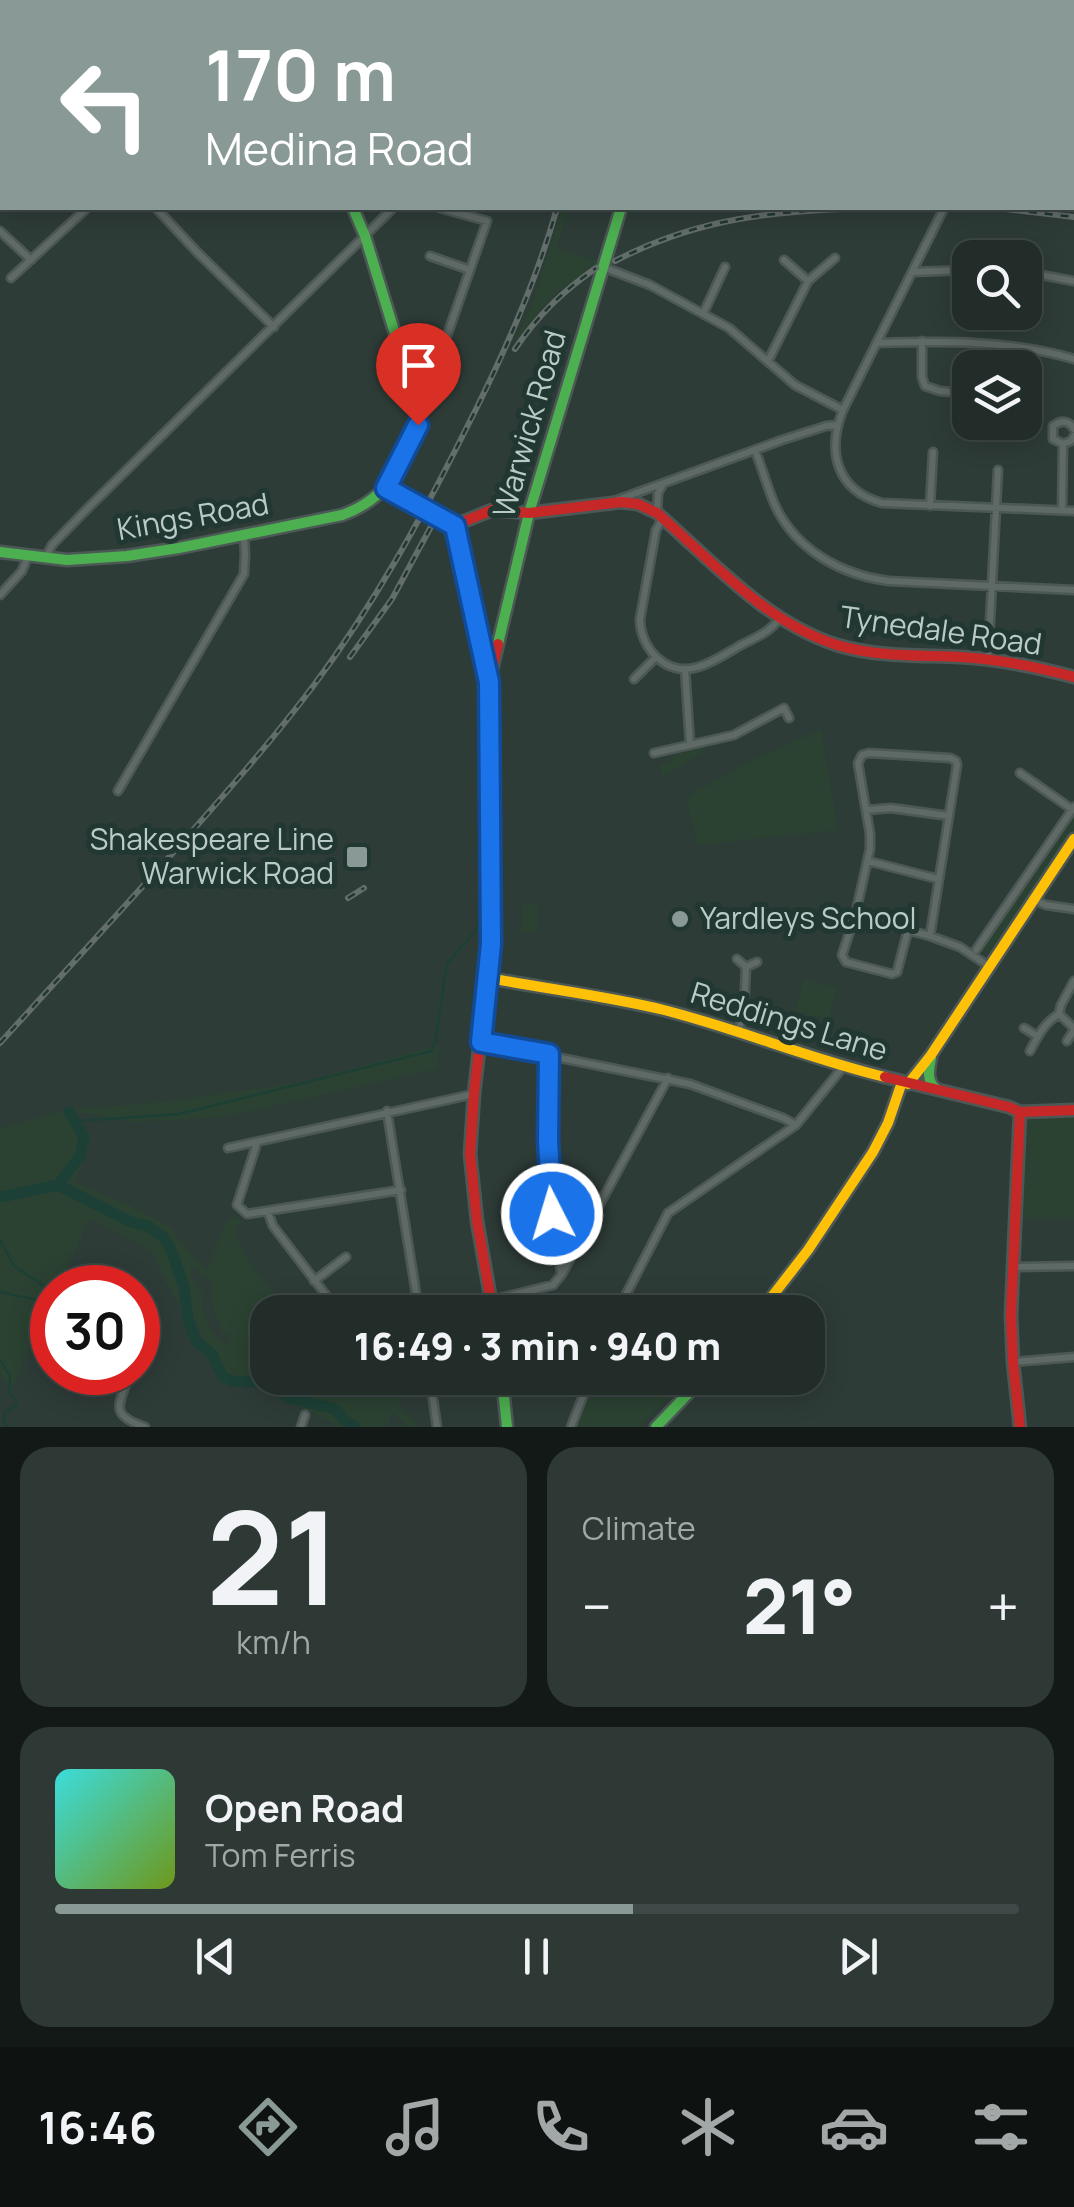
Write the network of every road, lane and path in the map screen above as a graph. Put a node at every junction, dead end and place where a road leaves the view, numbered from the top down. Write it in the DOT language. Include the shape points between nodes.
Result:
graph roads {
  1 [pos="85,210"];
  2 [pos="158,210"];
  3 [pos="354,210"];
  4 [pos="390,210"];
  5 [pos="447,210"];
  6 [pos="619,210"];
  7 [pos="942,211"];
  8 [pos="0,231"];
  9 [pos="365,236"];
  10 [pos="430,256"];
  11 [pos="836,258"];
  12 [pos="31,260"];
  13 [pos="784,260"];
  14 [pos="602,267"];
  15 [pos="725,268"];
  16 [pos="470,270"];
  17 [pos="952,271"];
  18 [pos="912,272"];
  19 [pos="1042,275"];
  20 [pos="11,278"];
  21 [pos="1074,280"];
  22 [pos="808,281"];
  23 [pos="702,314"];
  24 [pos="274,327"];
  25 [pos="922,342"];
  26 [pos="878,343"];
  27 [pos="1074,359"];
  28 [pos="768,361"];
  29 [pos="952,392"];
  30 [pos="414,399"];
  31 [pos="843,410"];
  32 [pos="837,425"];
  33 [pos="1074,432"];
  34 [pos="1063,444"];
  35 [pos="755,450"];
  36 [pos="933,452"];
  37 [pos="998,470"];
  38 [pos="664,483"];
  39 [pos="391,490"];
  40 [pos="616,501"];
  41 [pos="930,506"];
  42 [pos="996,509"];
  43 [pos="1062,510"];
  44 [pos="1074,511"];
  45 [pos="529,513"];
  46 [pos="660,516"];
  47 [pos="455,526"];
  48 [pos="244,535"];
  49 [pos="0,552"];
  50 [pos="28,556"];
  51 [pos="46,557"];
  52 [pos="992,586"];
  53 [pos="1074,590"];
  54 [pos="0,595"];
  55 [pos="780,618"];
  56 [pos="480,638"];
  57 [pos="495,654"];
  58 [pos="656,657"];
  59 [pos="988,659"];
  60 [pos="685,669"];
  61 [pos="1074,677"];
  62 [pos="634,679"];
  63 [pos="489,682"];
  64 [pos="789,718"];
  65 [pos="690,744"];
  66 [pos="654,752"];
  67 [pos="1020,772"];
  68 [pos="118,791"];
  69 [pos="1074,809"];
  70 [pos="867,810"];
  71 [pos="949,816"];
  72 [pos="1074,839"];
  73 [pos="868,862"];
  74 [pos="938,879"];
  75 [pos="1032,899"];
  76 [pos="1074,909"];
  77 [pos="855,916"];
  78 [pos="908,930"];
  79 [pos="930,936"];
  80 [pos="976,950"];
  81 [pos="737,959"];
  82 [pos="757,962"];
  83 [pos="746,967"];
  84 [pos="990,967"];
  85 [pos="488,978"];
  86 [pos="1074,981"];
  87 [pos="1059,1014"];
  88 [pos="1024,1028"];
  89 [pos="1074,1029"];
  90 [pos="738,1032"];
  91 [pos="1038,1036"];
  92 [pos="1067,1041"];
  93 [pos="481,1042"];
  94 [pos="1030,1051"];
  95 [pos="549,1054"];
  96 [pos="932,1055"];
  97 [pos="843,1067"];
  98 [pos="668,1078"];
  99 [pos="905,1083"];
  100 [pos="940,1092"];
  101 [pos="474,1094"];
  102 [pos="1074,1110"];
  103 [pos="387,1111"];
  104 [pos="1020,1112"];
  105 [pos="796,1125"];
  106 [pos="258,1142"];
  107 [pos="228,1148"];
  108 [pos="401,1190"];
  109 [pos="268,1212"];
  110 [pos="346,1257"];
  111 [pos="1012,1266"];
  112 [pos="1074,1266"];
  113 [pos="562,1274"];
  114 [pos="314,1280"];
  115 [pos="326,1295"];
  116 [pos="416,1295"];
  117 [pos="490,1295"];
  118 [pos="512,1295"];
  119 [pos="626,1295"];
  120 [pos="773,1295"];
  121 [pos="1074,1357"];
  122 [pos="1013,1362"];
  123 [pos="123,1395"];
  124 [pos="432,1395"];
  125 [pos="504,1395"];
  126 [pos="583,1395"];
  127 [pos="687,1395"];
  128 [pos="305,1415"];
  129 [pos="145,1427"];
  130 [pos="300,1427"];
  131 [pos="437,1427"];
  132 [pos="507,1427"];
  133 [pos="571,1427"];
  134 [pos="656,1427"];
  135 [pos="1020,1427"];
  1 -- 12 [label="street"];
  2 -- 24 [label="street"];
  3 -- 9 [label="main road"];
  4 -- 9 [label="street"];
  5 -- 16 [label="street" via="488,222"];
  6 -- 14 [label="main road, Warwick Road"];
  7 -- 18 [label="street"];
  8 -- 12 [label="street"];
  9 -- 24 [label="street"];
  9 -- 30 [label="main road"];
  10 -- 16 [label="street"];
  11 -- 22 [label="street"];
  12 -- 20 [label="street"];
  13 -- 22 [label="street"];
  14 -- 23 [label="street"];
  14 -- 45 [label="main road, Warwick Road"];
  15 -- 23 [label="street"];
  16 -- 30 [label="street" via="428,390"];
  17 -- 18 [label="street"];
  18 -- 26 [label="street"];
  19 -- 21 [label="street"];
  22 -- 28 [label="street"];
  23 -- 28 [label="street"];
  24 -- 51 [label="street"];
  25 -- 26 [label="street"];
  25 -- 27 [label="street" via="993,342"];
  25 -- 29 [label="street" via="926,386"];
  26 -- 31 [label="street"];
  28 -- 31 [label="street" via="795,385"];
  30 -- 39 [label="main road" via="418,425"];
  31 -- 32 [label="street"];
  32 -- 35 [label="street"];
  32 -- 41 [label="street" via="837,462 862,495"];
  33 -- 34 [label="street"];
  33 -- 34 [label="street" via="1070,423 1054,426 1053,439"];
  34 -- 43 [label="street"];
  35 -- 38 [label="street"];
  35 -- 52 [label="street" via="784,522 832,565 877,580"];
  36 -- 41 [label="street"];
  37 -- 42 [label="street"];
  38 -- 40 [label="street"];
  38 -- 46 [label="street"];
  39 -- 47 [label="main road, bridge"];
  39 -- 48 [label="main road, Kings Road" via="352,510"];
  40 -- 45 [label="main road"];
  40 -- 46 [label="main road"];
  41 -- 42 [label="street"];
  42 -- 43 [label="street"];
  42 -- 52 [label="street"];
  43 -- 44 [label="street"];
  45 -- 47 [label="main road" via="492,510"];
  45 -- 57 [label="main road, Warwick Road"];
  46 -- 55 [label="main road, Tynedale Road"];
  46 -- 58 [label="street" via="640,619 644,642"];
  47 -- 56 [label="main road"];
  48 -- 51 [label="main road, Kings Road" via="110,557"];
  48 -- 68 [label="street" via="244,574"];
  49 -- 50 [label="main road, Kings Road"];
  50 -- 51 [label="main road, Kings Road"];
  50 -- 54 [label="street"];
  52 -- 53 [label="street"];
  52 -- 59 [label="street"];
  55 -- 59 [label="main road, Tynedale Road" via="823,640 869,652"];
  55 -- 60 [label="street" via="756,638"];
  56 -- 57 [label="main road"];
  56 -- 63 [label="main road"];
  57 -- 63 [label="main road, Warwick Road"];
  58 -- 60 [label="street"];
  58 -- 62 [label="street"];
  59 -- 61 [label="main road, Tynedale Road"];
  60 -- 65 [label="street"];
  63 -- 85 [label="main road, Warwick Road"];
  64 -- 65 [label="street" via="784,708 734,735"];
  65 -- 66 [label="street"];
  67 -- 69 [label="street"];
  69 -- 80 [label="street"];
  70 -- 71 [label="street"];
  70 -- 71 [label="street" via="859,757 954,759"];
  70 -- 73 [label="street"];
  71 -- 74 [label="street"];
  72 -- 75 [label="main road"];
  73 -- 74 [label="street"];
  73 -- 77 [label="street"];
  74 -- 79 [label="street"];
  75 -- 76 [label="street"];
  75 -- 84 [label="main road"];
  77 -- 78 [label="street"];
  77 -- 78 [label="street" via="842,956 876,970 897,972"];
  78 -- 79 [label="street"];
  79 -- 84 [label="street"];
  81 -- 83 [label="street"];
  82 -- 83 [label="street"];
  83 -- 90 [label="street"];
  84 -- 96 [label="main road"];
  85 -- 90 [label="main road, Reddings Lane" via="662,1010"];
  85 -- 93 [label="main road, Warwick Road"];
  86 -- 87 [label="street"];
  87 -- 89 [label="street"];
  87 -- 91 [label="street"];
  88 -- 91 [label="street"];
  89 -- 92 [label="street"];
  90 -- 97 [label="main road, Reddings Lane"];
  91 -- 94 [label="street"];
  93 -- 95 [label="street"];
  93 -- 101 [label="main road, Warwick Road"];
  95 -- 98 [label="street"];
  95 -- 113 [label="street" via="549,1187"];
  96 -- 99 [label="main road"];
  96 -- 100 [label="main road" via="928,1072"];
  97 -- 99 [label="main road, Reddings Lane"];
  97 -- 105 [label="street"];
  98 -- 105 [label="street"];
  98 -- 113 [label="street"];
  99 -- 100 [label="main road, Reddings Lane"];
  99 -- 120 [label="main road" via="873,1152"];
  100 -- 104 [label="main road, Reddings Lane"];
  101 -- 103 [label="street"];
  101 -- 117 [label="main road, Warwick Road" via="473,1196"];
  102 -- 104 [label="main road, Reddings Lane"];
  103 -- 106 [label="street"];
  103 -- 108 [label="street"];
  104 -- 111 [label="main road"];
  105 -- 119 [label="street" via="668,1213"];
  106 -- 107 [label="street"];
  106 -- 109 [label="street" via="237,1206 247,1214"];
  108 -- 109 [label="street"];
  108 -- 116 [label="street"];
  109 -- 114 [label="street"];
  110 -- 114 [label="street"];
  111 -- 112 [label="street"];
  111 -- 122 [label="main road"];
  113 -- 118 [label="street" via="553,1285"];
  114 -- 115 [label="street"];
  121 -- 122 [label="street"];
  122 -- 135 [label="main road"];
  123 -- 129 [label="street" via="120,1414"];
  124 -- 131 [label="street"];
  125 -- 132 [label="main road"];
  126 -- 133 [label="street"];
  127 -- 134 [label="main road"];
  128 -- 130 [label="street"];
}
